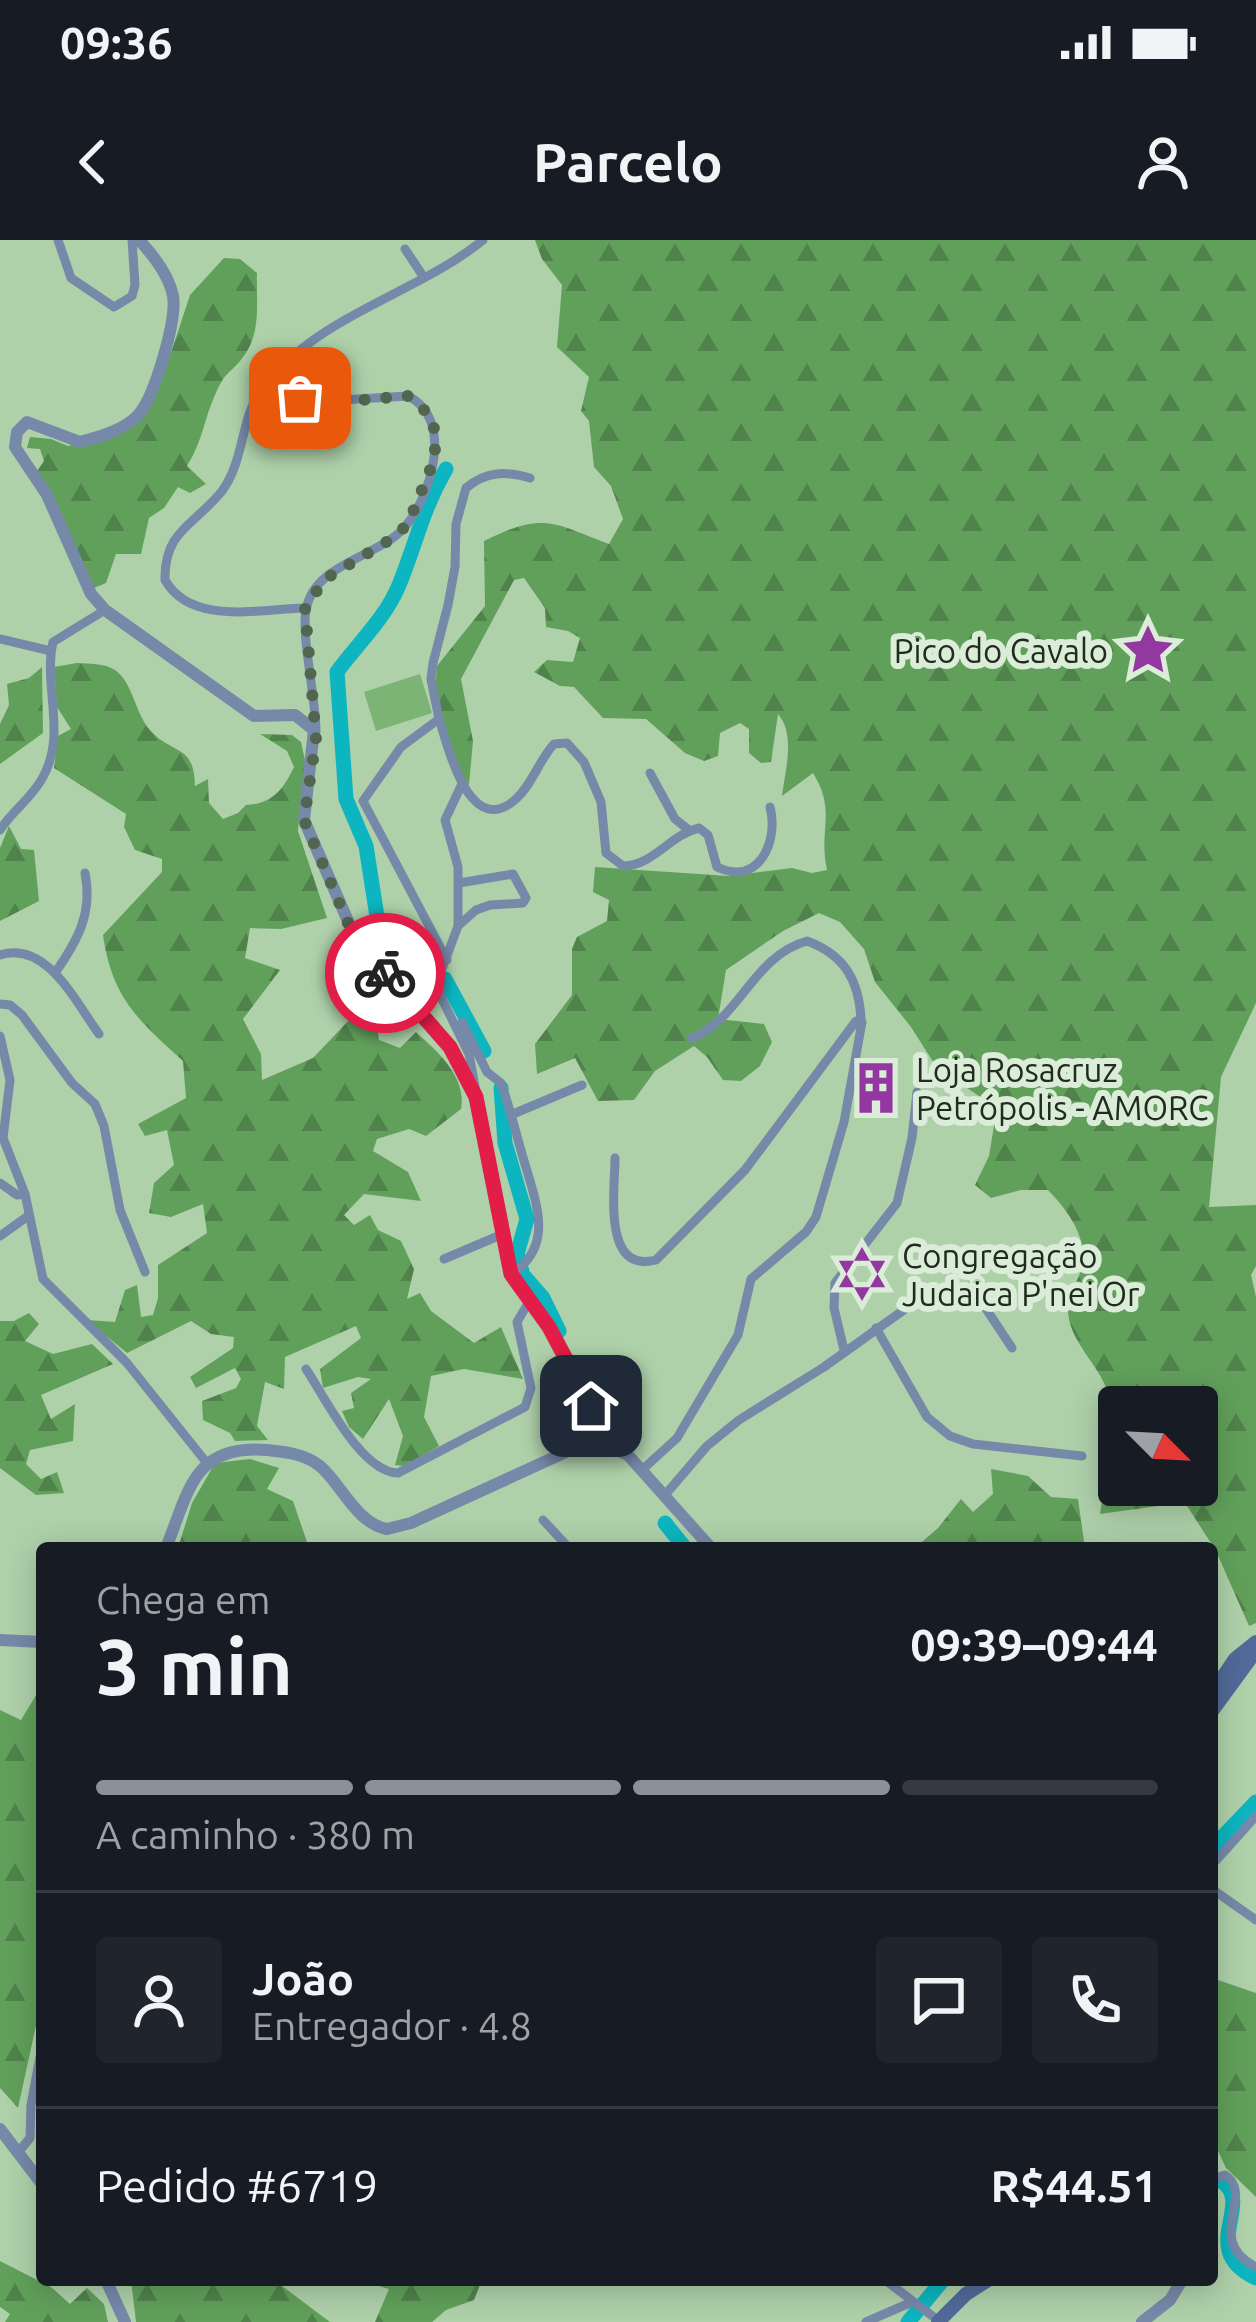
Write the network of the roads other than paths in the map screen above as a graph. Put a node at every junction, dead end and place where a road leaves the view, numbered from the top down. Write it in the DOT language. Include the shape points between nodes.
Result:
graph roads {
  1 [pos="58,240"];
  2 [pos="136,240"];
  3 [pos="483,240"];
  4 [pos="405,249"];
  5 [pos="423,276"];
  6 [pos="262,389"];
  7 [pos="530,478"];
  8 [pos="305,608"];
  9 [pos="105,610"];
  10 [pos="0,640"];
  11 [pos="51,651"];
  12 [pos="439,719"];
  13 [pos="316,739"];
  14 [pos="650,773"];
  15 [pos="461,786"];
  16 [pos="770,807"];
  17 [pos="0,830"];
  18 [pos="688,830"];
  19 [pos="85,873"];
  20 [pos="459,883"];
  21 [pos="458,926"];
  22 [pos="0,955"];
  23 [pos="447,960"];
  24 [pos="55,973"];
  25 [pos="0,1004"];
  26 [pos="453,1016"];
  27 [pos="861,1019"];
  28 [pos="99,1034"];
  29 [pos="0,1036"];
  30 [pos="692,1038"];
  31 [pos="5,1083"];
  32 [pos="582,1085"];
  33 [pos="917,1092"];
  34 [pos="476,1097"];
  35 [pos="513,1114"];
  36 [pos="615,1158"];
  37 [pos="0,1184"];
  38 [pos="26,1194"];
  39 [pos="28,1216"];
  40 [pos="502,1234"];
  41 [pos="0,1236"];
  42 [pos="443,1258"];
  43 [pos="145,1272"];
  44 [pos="511,1274"];
  45 [pos="530,1300"];
  46 [pos="876,1328"];
  47 [pos="1012,1348"];
  48 [pos="844,1350"];
  49 [pos="306,1369"];
  50 [pos="611,1445"];
  51 [pos="1082,1456"];
  52 [pos="206,1462"];
  53 [pos="642,1470"];
  54 [pos="665,1496"];
  55 [pos="544,1520"];
  56 [pos="168,1542"];
  57 [pos="564,1542"];
  58 [pos="706,1542"];
  59 [pos="0,1640"];
  60 [pos="36,1642"];
  61 [pos="1256,1647"];
  62 [pos="1218,1684"];
  63 [pos="1218,1703"];
  64 [pos="1256,1816"];
  65 [pos="1218,1858"];
  66 [pos="1218,1892"];
  67 [pos="1255,1917"];
  68 [pos="36,2078"];
  69 [pos="0,2129"];
  70 [pos="20,2150"];
  71 [pos="36,2175"];
  72 [pos="1218,2177"];
  73 [pos="1256,2266"];
  74 [pos="109,2286"];
  75 [pos="892,2286"];
  76 [pos="979,2286"];
  77 [pos="1178,2286"];
  78 [pos="912,2302"];
  79 [pos="935,2318"];
  80 [pos="124,2322"];
  81 [pos="866,2322"];
  82 [pos="1142,2322"];
  1 -- 2 [label="street" via="71,278 114,307 132,296"];
  2 -- 9 [label="street" via="165,273 174,300 146,402 128,424 91,439 74,441 27,422 15,439"];
  3 -- 5 [label="street"];
  4 -- 5 [label="street"];
  5 -- 6 [label="street" via="338,324"];
  6 -- 8 [label="street" via="222,490 171,542 165,580 177,596 217,613"];
  6 -- 8 [label="street" via="324,401 408,396 431,416 436,437 408,524 325,579"];
  7 -- 12 [label="street" via="492,474 466,488 459,503 455,567 431,679"];
  8 -- 13 [label="street"];
  9 -- 11 [label="street"];
  9 -- 13 [label="street" via="254,716 295,715"];
  10 -- 11 [label="street"];
  11 -- 17 [label="street" via="52,755"];
  12 -- 15 [label="street"];
  12 -- 23 [label="street" via="401,747 363,801"];
  13 -- 34 [label="street" via="304,820 350,928 450,1047"];
  14 -- 18 [label="street"];
  15 -- 18 [label="street" via="478,804 502,807 563,741 584,762 602,802 606,853 616,864 643,863"];
  15 -- 20 [label="street" via="445,820"];
  16 -- 18 [label="street" via="773,838 753,867 725,872 712,861 704,831"];
  19 -- 24 [label="street" via="85,922"];
  20 -- 21 [label="street"];
  20 -- 21 [label="street" via="512,874 526,898 476,910"];
  21 -- 23 [label="street"];
  22 -- 24 [label="street" via="20,952"];
  23 -- 26 [label="street" via="439,988"];
  24 -- 28 [label="street"];
  25 -- 43 [label="street" via="22,1016 101,1116 120,1210"];
  26 -- 34 [label="street"];
  26 -- 35 [label="street"];
  27 -- 30 [label="street" via="859,988 847,967 807,941 760,971 714,1030"];
  27 -- 36 [label="street" via="745,1170 656,1260 631,1260 616,1237"];
  27 -- 53 [label="street" via="844,1122 816,1217 751,1279 738,1335 677,1438"];
  29 -- 31 [label="street"];
  31 -- 38 [label="street" via="4,1138"];
  32 -- 35 [label="street"];
  33 -- 48 [label="street" via="896,1203 835,1283"];
  34 -- 40 [label="street"];
  35 -- 44 [label="street" via="540,1208 539,1236"];
  37 -- 38 [label="street"];
  38 -- 39 [label="street"];
  39 -- 41 [label="street"];
  39 -- 52 [label="street" via="43,1279 127,1363"];
  40 -- 42 [label="street"];
  40 -- 44 [label="street"];
  44 -- 45 [label="street"];
  45 -- 49 [label="street" via="518,1322 531,1388 526,1407 398,1473 382,1472 363,1455"];
  45 -- 50 [label="street"];
  46 -- 47 [label="street" via="908,1307 970,1286"];
  46 -- 48 [label="street"];
  46 -- 51 [label="street" via="927,1417 950,1436"];
  48 -- 54 [label="street" via="722,1432"];
  50 -- 52 [label="street" via="587,1444 387,1529 364,1518 304,1456 238,1450"];
  50 -- 53 [label="street"];
  52 -- 56 [label="street"];
  53 -- 54 [label="street"];
  54 -- 58 [label="street"];
  55 -- 57 [label="street"];
  59 -- 60 [label="street"];
  61 -- 62 [label="main road" via="1235,1659"];
  61 -- 63 [label="main road"];
  64 -- 65 [label="street"];
  66 -- 67 [label="street"];
  68 -- 70 [label="street" via="30,2138"];
  69 -- 70 [label="street"];
  70 -- 71 [label="street"];
  72 -- 73 [label="street" via="1240,2186 1233,2241"];
  74 -- 80 [label="street"];
  75 -- 78 [label="street"];
  76 -- 79 [label="main road"];
  77 -- 82 [label="street"];
  78 -- 79 [label="street"];
  78 -- 81 [label="street"];
}
